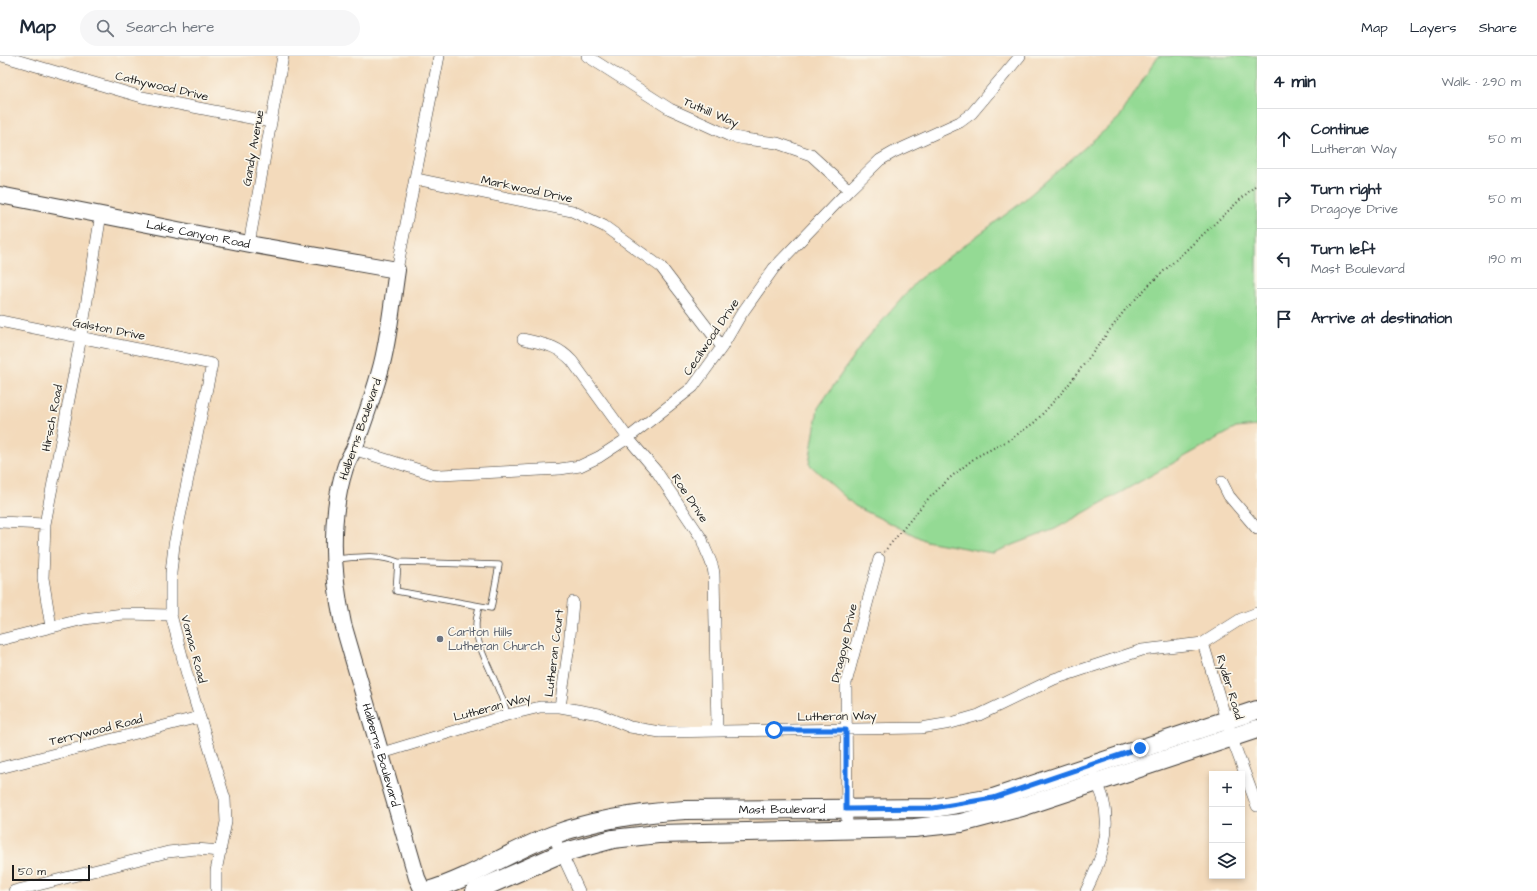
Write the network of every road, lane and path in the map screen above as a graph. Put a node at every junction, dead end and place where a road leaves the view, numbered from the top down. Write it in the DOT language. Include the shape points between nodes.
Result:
graph roads {
  1 [pos="2,56"];
  2 [pos="283,56"];
  3 [pos="439,56"];
  4 [pos="587,56"];
  5 [pos="1020,56"];
  6 [pos="271,122"];
  7 [pos="416,179"];
  8 [pos="1257,184"];
  9 [pos="848,190"];
  10 [pos="0,195"];
  11 [pos="101,214"];
  12 [pos="249,244"];
  13 [pos="397,270"];
  14 [pos="0,321"];
  15 [pos="81,337"];
  16 [pos="523,339"];
  17 [pos="722,348"];
  18 [pos="212,364"];
  19 [pos="628,438"];
  20 [pos="354,449"];
  21 [pos="1222,482"];
  22 [pos="0,522"];
  23 [pos="45,524"];
  24 [pos="1257,529"];
  25 [pos="334,559"];
  26 [pos="878,559"];
  27 [pos="398,562"];
  28 [pos="573,602"];
  29 [pos="479,606"];
  30 [pos="1257,613"];
  31 [pos="171,615"];
  32 [pos="51,627"];
  33 [pos="0,640"];
  34 [pos="1203,643"];
  35 [pos="560,708"];
  36 [pos="1257,710"];
  37 [pos="507,715"];
  38 [pos="199,717"];
  39 [pos="1228,728"];
  40 [pos="1257,729"];
  41 [pos="717,730"];
  42 [pos="846,730"];
  43 [pos="382,753"];
  44 [pos="1091,764"];
  45 [pos="0,768"];
  46 [pos="1096,782"];
  47 [pos="1257,806"];
  48 [pos="846,809"];
  49 [pos="846,831"];
  50 [pos="553,835"];
  51 [pos="221,851"];
  52 [pos="562,854"];
  53 [pos="14,891"];
  54 [pos="216,891"];
  55 [pos="423,891"];
  56 [pos="428,891"];
  57 [pos="475,891"];
  58 [pos="579,891"];
  59 [pos="1086,891"];
  1 -- 6 [label="street, Cathywood Drive" via="142,97"];
  2 -- 6 [label="street, Gandy Avenue"];
  3 -- 7 [label="street, Halberns Boulevard"];
  4 -- 9 [label="street, Tuthill Way" via="670,109 730,136 777,143 811,155"];
  5 -- 9 [label="street, Cecilwood Drive" via="972,113 960,122 880,160"];
  6 -- 12 [label="street, Gandy Avenue"];
  7 -- 13 [label="street, Halberns Boulevard"];
  7 -- 17 [label="street, Markwood Drive" via="572,211 604,226 661,267"];
  8 -- 26 [label="path" via="1125,310 1066,388 1035,422 976,457 952,476 926,501"];
  9 -- 17 [label="street, Cecilwood Drive" via="774,268 740,316"];
  10 -- 11 [label="street, Lake Canyon Road"];
  11 -- 12 [label="street, Lake Canyon Road"];
  11 -- 15 [label="street, Hirsch Road"];
  12 -- 13 [label="street, Lake Canyon Road"];
  13 -- 20 [label="street, Halberns Boulevard" via="380,370"];
  14 -- 15 [label="street, Galston Drive"];
  15 -- 18 [label="street, Galston Drive"];
  15 -- 23 [label="street, Hirsch Road"];
  16 -- 19 [label="street, Roe Drive" via="562,351"];
  17 -- 19 [label="street, Cecilwood Drive" via="693,387"];
  18 -- 31 [label="street, Vomac Road" via="174,545"];
  19 -- 20 [label="street, Cecilwood Drive" via="600,457 580,466 456,475 432,474"];
  19 -- 41 [label="street, Roe Drive" via="657,472 702,538 704,548 713,564"];
  20 -- 25 [label="street, Halberns Boulevard" via="345,468 337,505"];
  21 -- 24 [label="street" via="1229,496"];
  22 -- 23 [label="street"];
  23 -- 32 [label="street, Hirsch Road" via="43,578"];
  25 -- 27 [label="lane" via="370,555"];
  25 -- 43 [label="street, Halberns Boulevard" via="343,624"];
  26 -- 42 [label="street, Dragoye Drive" via="846,683"];
  27 -- 29 [label="lane" via="396,591"];
  27 -- 29 [label="lane" via="499,565 491,608"];
  28 -- 35 [label="street, Lutheran Court"];
  29 -- 37 [label="lane" via="476,624 478,638 505,703"];
  30 -- 34 [label="street, Lutheran Way" via="1241,619"];
  31 -- 32 [label="street" via="123,614 84,619"];
  31 -- 38 [label="street, Vomac Road"];
  32 -- 33 [label="street"];
  34 -- 39 [label="street, Ryder Road"];
  34 -- 42 [label="street, Lutheran Way" via="1138,651 1054,679 979,715 951,723 921,728"];
  35 -- 37 [label="street, Lutheran Way" via="540,707"];
  35 -- 41 [label="street, Lutheran Way" via="599,714 630,727 660,732"];
  36 -- 39 [label="main road, Mast Boulevard"];
  37 -- 43 [label="street, Lutheran Way"];
  38 -- 45 [label="street, Terrywood Road"];
  38 -- 51 [label="street, Vomac Road" via="225,799 226,822"];
  39 -- 40 [label="main road, Mast Boulevard"];
  39 -- 44 [label="main road, Mast Boulevard"];
  39 -- 46 [label="main road, Mast Boulevard"];
  39 -- 47 [label="street, Ryder Road"];
  41 -- 42 [label="street, Lutheran Way"];
  42 -- 48 [label="street, Dragoye Drive"];
  43 -- 55 [label="street, Halberns Boulevard" via="417,878"];
  44 -- 46 [label="street"];
  44 -- 48 [label="main road, Mast Boulevard" via="993,798 933,808"];
  46 -- 49 [label="main road, Mast Boulevard" via="1022,807 960,823"];
  46 -- 59 [label="street" via="1103,797 1107,830 1100,861"];
  48 -- 49 [label="street, Dragoye Drive"];
  48 -- 50 [label="main road, Mast Boulevard" via="648,812"];
  49 -- 52 [label="main road, Mast Boulevard" via="658,834 614,839"];
  50 -- 52 [label="street"];
  50 -- 56 [label="main road, Mast Boulevard" via="478,871"];
  51 -- 53 [label="street" via="196,849 168,852"];
  51 -- 54 [label="street, Vomac Road" via="216,871"];
  52 -- 57 [label="main road, Mast Boulevard"];
  52 -- 58 [label="street"];
}
